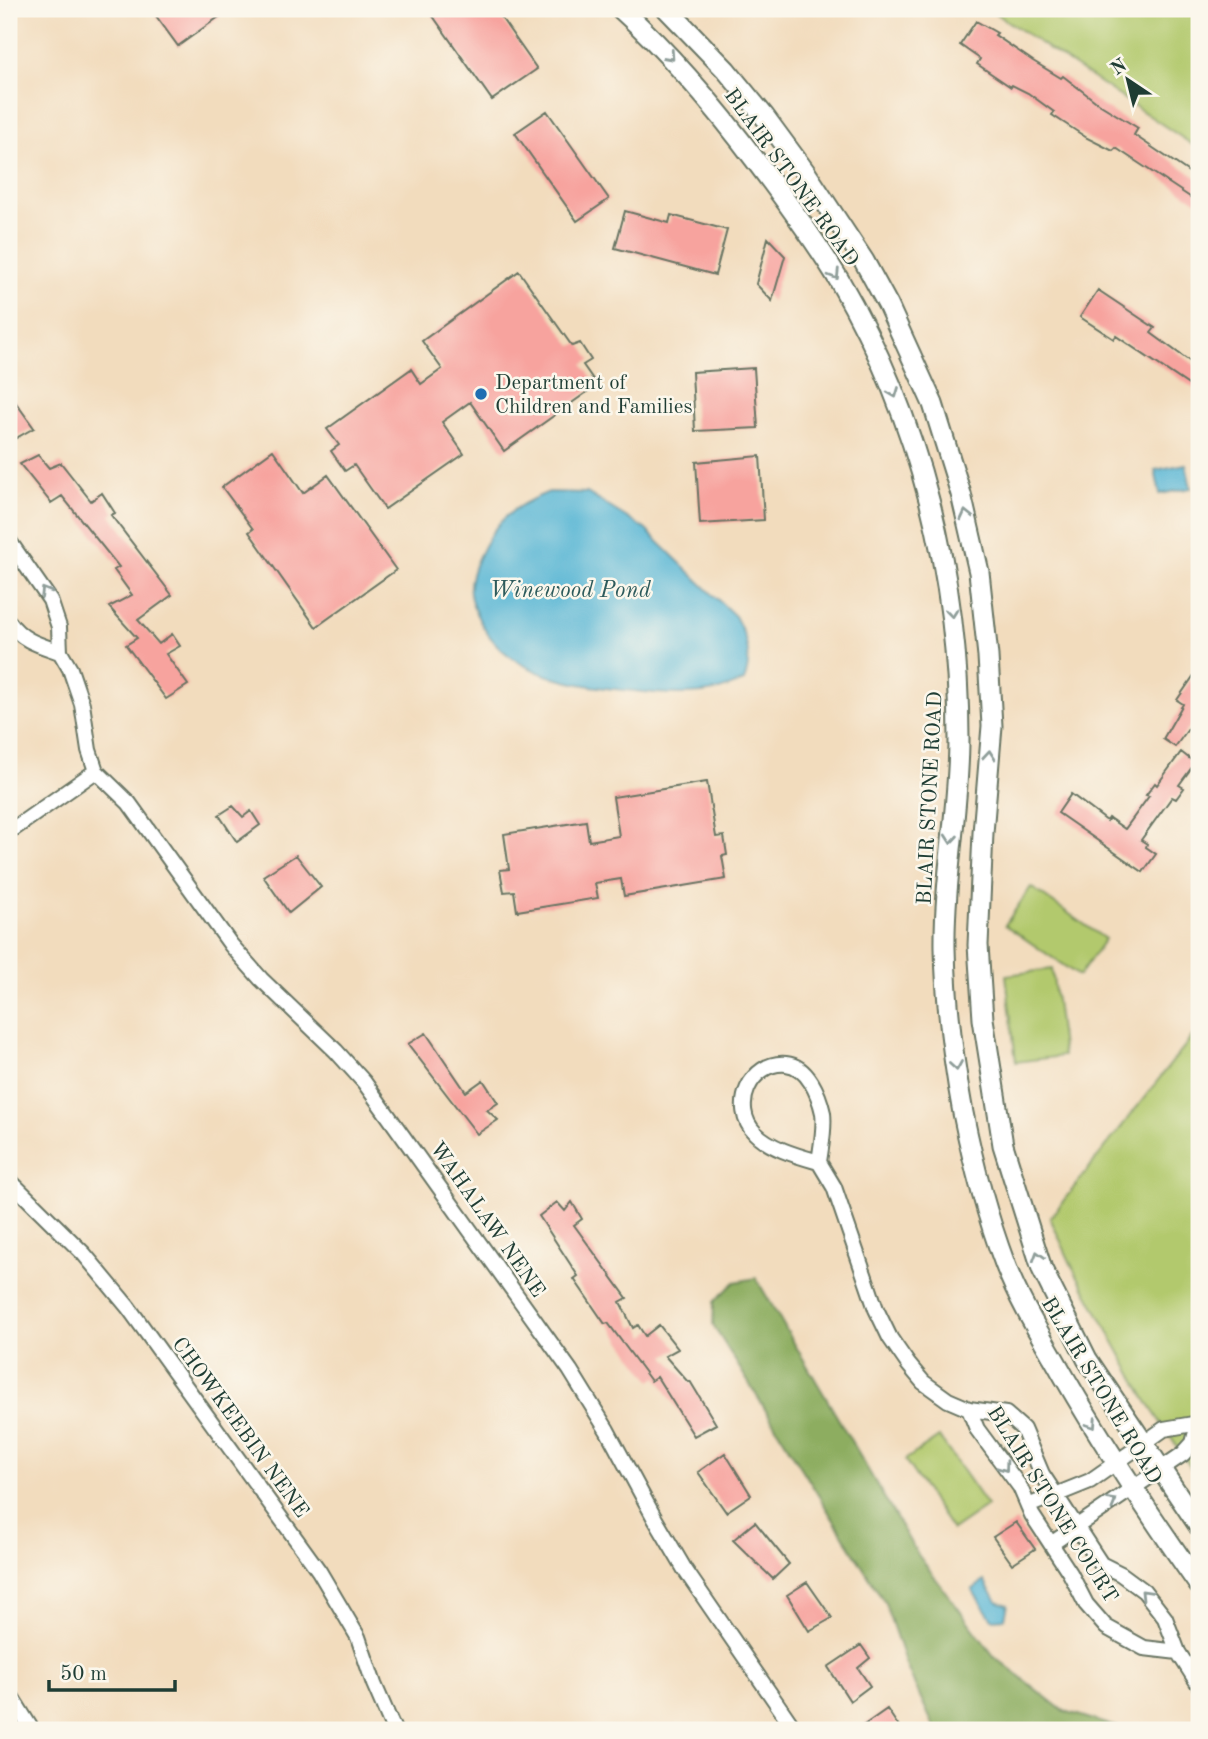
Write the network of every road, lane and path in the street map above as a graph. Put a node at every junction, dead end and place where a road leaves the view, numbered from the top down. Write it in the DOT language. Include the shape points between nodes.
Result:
graph roads {
  1 [pos="621,9"];
  2 [pos="667,9"];
  3 [pos="734,79"];
  4 [pos="710,100"];
  5 [pos="894,316"];
  6 [pos="866,331"];
  7 [pos="9,541"];
  8 [pos="980,582"];
  9 [pos="949,585"];
  10 [pos="9,622"];
  11 [pos="60,652"];
  12 [pos="96,771"];
  13 [pos="9,832"];
  14 [pos="978,945"];
  15 [pos="945,948"];
  16 [pos="819,1162"];
  17 [pos="9,1180"];
  18 [pos="970,1409"];
  19 [pos="1199,1424"];
  20 [pos="1143,1444"];
  21 [pos="1116,1462"];
  22 [pos="1160,1469"];
  23 [pos="1133,1488"];
  24 [pos="1056,1495"];
  25 [pos="1028,1506"];
  26 [pos="1075,1526"];
  27 [pos="1199,1526"];
  28 [pos="1051,1544"];
  29 [pos="1199,1585"];
  30 [pos="1178,1652"];
  31 [pos="1199,1685"];
  32 [pos="9,1693"];
  33 [pos="32,1730"];
  34 [pos="394,1730"];
  35 [pos="796,1730"];
  1 -- 4 [label="main road, BLAIR STONE ROAD, one-way"];
  2 -- 3 [label="main road, BLAIR STONE ROAD"];
  3 -- 4 [label="main road"];
  3 -- 5 [label="main road, BLAIR STONE ROAD" via="806,173"];
  4 -- 6 [label="main road, BLAIR STONE ROAD, one-way" via="794,211"];
  5 -- 6 [label="main road"];
  8 -- 5 [label="main road, BLAIR STONE ROAD, one-way" via="961,494 936,414"];
  6 -- 9 [label="main road, BLAIR STONE ROAD, one-way" via="912,439"];
  11 -- 7 [label="street, one-way" via="59,627 50,600"];
  8 -- 9 [label="main road"];
  14 -- 8 [label="main road, BLAIR STONE ROAD, one-way" via="992,726"];
  9 -- 15 [label="main road, BLAIR STONE ROAD, one-way" via="959,743"];
  10 -- 11 [label="street" via="16,633"];
  11 -- 12 [label="street" via="82,704"];
  12 -- 13 [label="street"];
  12 -- 35 [label="street, WAHALAW NENE" via="129,803 231,945 364,1082 570,1370 685,1570"];
  14 -- 15 [label="main road"];
  20 -- 14 [label="main road, BLAIR STONE ROAD, one-way" via="1087,1359 1042,1269 1003,1145 983,1020"];
  15 -- 21 [label="main road, BLAIR STONE ROAD, one-way" via="952,1046 963,1114 1006,1266 1064,1378"];
  16 -- 16 [label="street" via="756,1134 746,1120 743,1103 756,1075 786,1064 799,1068 813,1085 823,1114"];
  16 -- 18 [label="street" via="834,1187 890,1338 923,1382"];
  17 -- 34 [label="street, CHOWKEEBIN NENE" via="128,1307 319,1571 358,1637"];
  18 -- 24 [label="street, BLAIR STONE COURT" via="1006,1414 1023,1429"];
  18 -- 25 [label="street, BLAIR STONE COURT, one-way" via="977,1429 1020,1487"];
  19 -- 20 [label="street" via="1164,1429"];
  19 -- 22 [label="street" via="1193,1443"];
  20 -- 21 [label="street"];
  20 -- 22 [label="main road, BLAIR STONE ROAD"];
  21 -- 23 [label="main road, BLAIR STONE ROAD"];
  21 -- 24 [label="street" via="1090,1481"];
  22 -- 23 [label="street"];
  22 -- 27 [label="main road, BLAIR STONE ROAD"];
  26 -- 23 [label="street, one-way"];
  23 -- 29 [label="main road, BLAIR STONE ROAD"];
  24 -- 25 [label="street"];
  24 -- 26 [label="street, BLAIR STONE COURT"];
  25 -- 28 [label="street, BLAIR STONE COURT"];
  26 -- 28 [label="street"];
  30 -- 26 [label="street, BLAIR STONE COURT, one-way" via="1165,1618 1144,1591 1101,1564"];
  28 -- 30 [label="street, BLAIR STONE COURT" via="1086,1604 1106,1627 1144,1648"];
  30 -- 31 [label="street, BLAIR STONE COURT"];
  32 -- 33 [label="street"];
}
